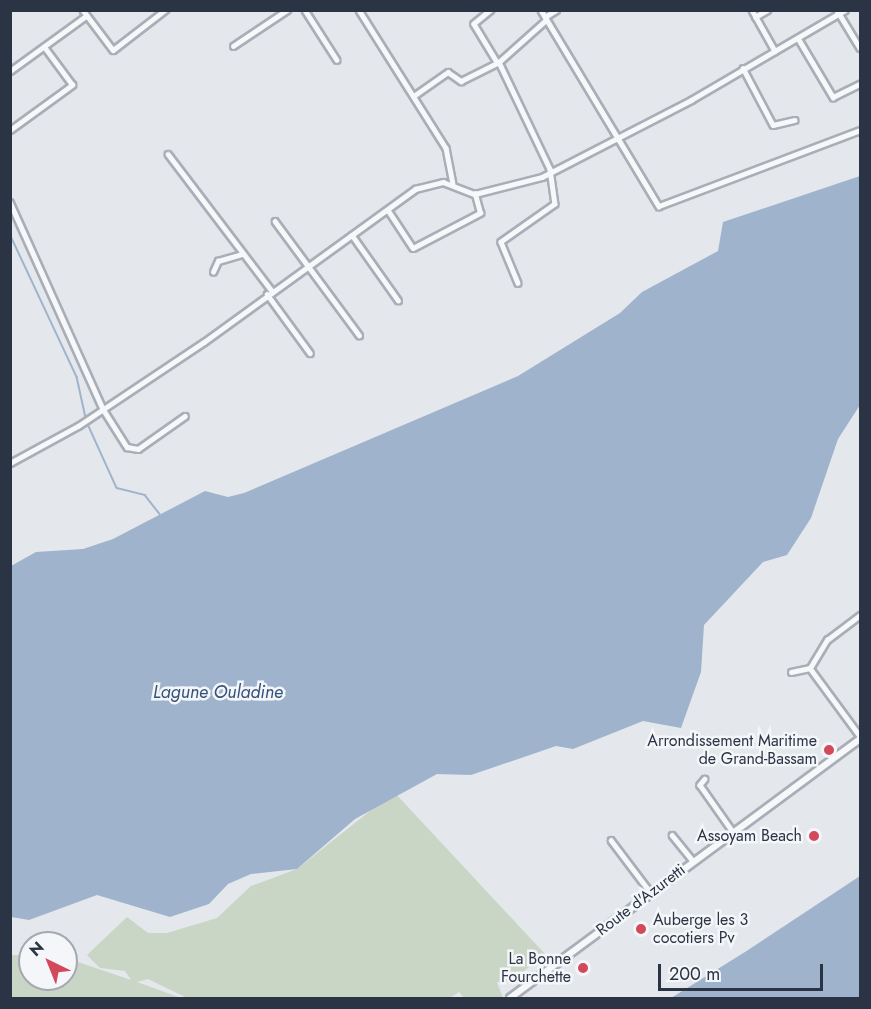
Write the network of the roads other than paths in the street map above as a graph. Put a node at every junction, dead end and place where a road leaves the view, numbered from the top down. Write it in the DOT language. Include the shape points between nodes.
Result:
graph roads {
  1 [pos="83,10"];
  2 [pos="165,10"];
  3 [pos="287,10"];
  4 [pos="305,10"];
  5 [pos="359,10"];
  6 [pos="491,10"];
  7 [pos="541,10"];
  8 [pos="556,10"];
  9 [pos="752,10"];
  10 [pos="767,10"];
  11 [pos="845,10"];
  12 [pos="838,12"];
  13 [pos="86,16"];
  14 [pos="755,16"];
  15 [pos="545,18"];
  16 [pos="798,38"];
  17 [pos="44,46"];
  18 [pos="232,46"];
  19 [pos="861,48"];
  20 [pos="775,51"];
  21 [pos="337,60"];
  22 [pos="498,62"];
  23 [pos="743,68"];
  24 [pos="10,71"];
  25 [pos="861,84"];
  26 [pos="415,95"];
  27 [pos="794,120"];
  28 [pos="861,129"];
  29 [pos="10,130"];
  30 [pos="619,137"];
  31 [pos="168,154"];
  32 [pos="550,168"];
  33 [pos="453,183"];
  34 [pos="475,194"];
  35 [pos="10,202"];
  36 [pos="388,210"];
  37 [pos="275,221"];
  38 [pos="352,235"];
  39 [pos="243,254"];
  40 [pos="308,265"];
  41 [pos="213,272"];
  42 [pos="518,283"];
  43 [pos="270,292"];
  44 [pos="398,300"];
  45 [pos="359,335"];
  46 [pos="310,353"];
  47 [pos="103,409"];
  48 [pos="185,416"];
  49 [pos="10,463"];
  50 [pos="861,615"];
  51 [pos="810,668"];
  52 [pos="791,672"];
  53 [pos="861,737"];
  54 [pos="705,779"];
  55 [pos="733,832"];
  56 [pos="672,835"];
  57 [pos="611,840"];
  58 [pos="693,861"];
  59 [pos="651,893"];
  60 [pos="510,999"];
  1 -- 13 [label="street"];
  2 -- 13 [label="street" via="113,50"];
  3 -- 18 [label="street"];
  4 -- 21 [label="street"];
  5 -- 26 [label="street" via="376,44"];
  6 -- 22 [label="street" via="474,24"];
  7 -- 15 [label="street"];
  8 -- 15 [label="street"];
  9 -- 14 [label="street"];
  10 -- 14 [label="street"];
  11 -- 12 [label="street"];
  12 -- 16 [label="street"];
  12 -- 19 [label="street"];
  13 -- 17 [label="street"];
  14 -- 20 [label="street"];
  15 -- 22 [label="street"];
  15 -- 30 [label="street"];
  16 -- 20 [label="street"];
  16 -- 25 [label="street" via="833,97"];
  17 -- 24 [label="street"];
  17 -- 29 [label="street" via="72,85"];
  20 -- 23 [label="street"];
  22 -- 26 [label="street" via="461,81 448,72"];
  22 -- 32 [label="street"];
  23 -- 27 [label="street" via="776,127"];
  23 -- 30 [label="street"];
  26 -- 33 [label="street" via="446,148"];
  28 -- 30 [label="street" via="659,206"];
  30 -- 32 [label="street"];
  31 -- 39 [label="street"];
  32 -- 34 [label="street" via="533,181"];
  32 -- 42 [label="street" via="553,209 501,242"];
  33 -- 34 [label="street"];
  33 -- 36 [label="street" via="419,188"];
  34 -- 36 [label="street" via="480,213 413,248"];
  35 -- 47 [label="street"];
  36 -- 38 [label="street"];
  37 -- 40 [label="street"];
  38 -- 40 [label="street"];
  38 -- 44 [label="street"];
  39 -- 41 [label="street" via="218,261"];
  39 -- 43 [label="street"];
  40 -- 43 [label="street"];
  40 -- 45 [label="street"];
  43 -- 46 [label="street"];
  43 -- 47 [label="street"];
  47 -- 48 [label="street" via="130,450"];
  47 -- 49 [label="street"];
  50 -- 51 [label="street" via="827,640"];
  51 -- 52 [label="street"];
  51 -- 53 [label="street"];
  53 -- 55 [label="street, Route d'Azuretti"];
  54 -- 55 [label="street" via="700,784"];
  55 -- 58 [label="street, Route d'Azuretti"];
  56 -- 58 [label="street"];
  57 -- 59 [label="street"];
  58 -- 59 [label="street, Route d'Azuretti"];
  59 -- 60 [label="street, Route d'Azuretti"];
}
